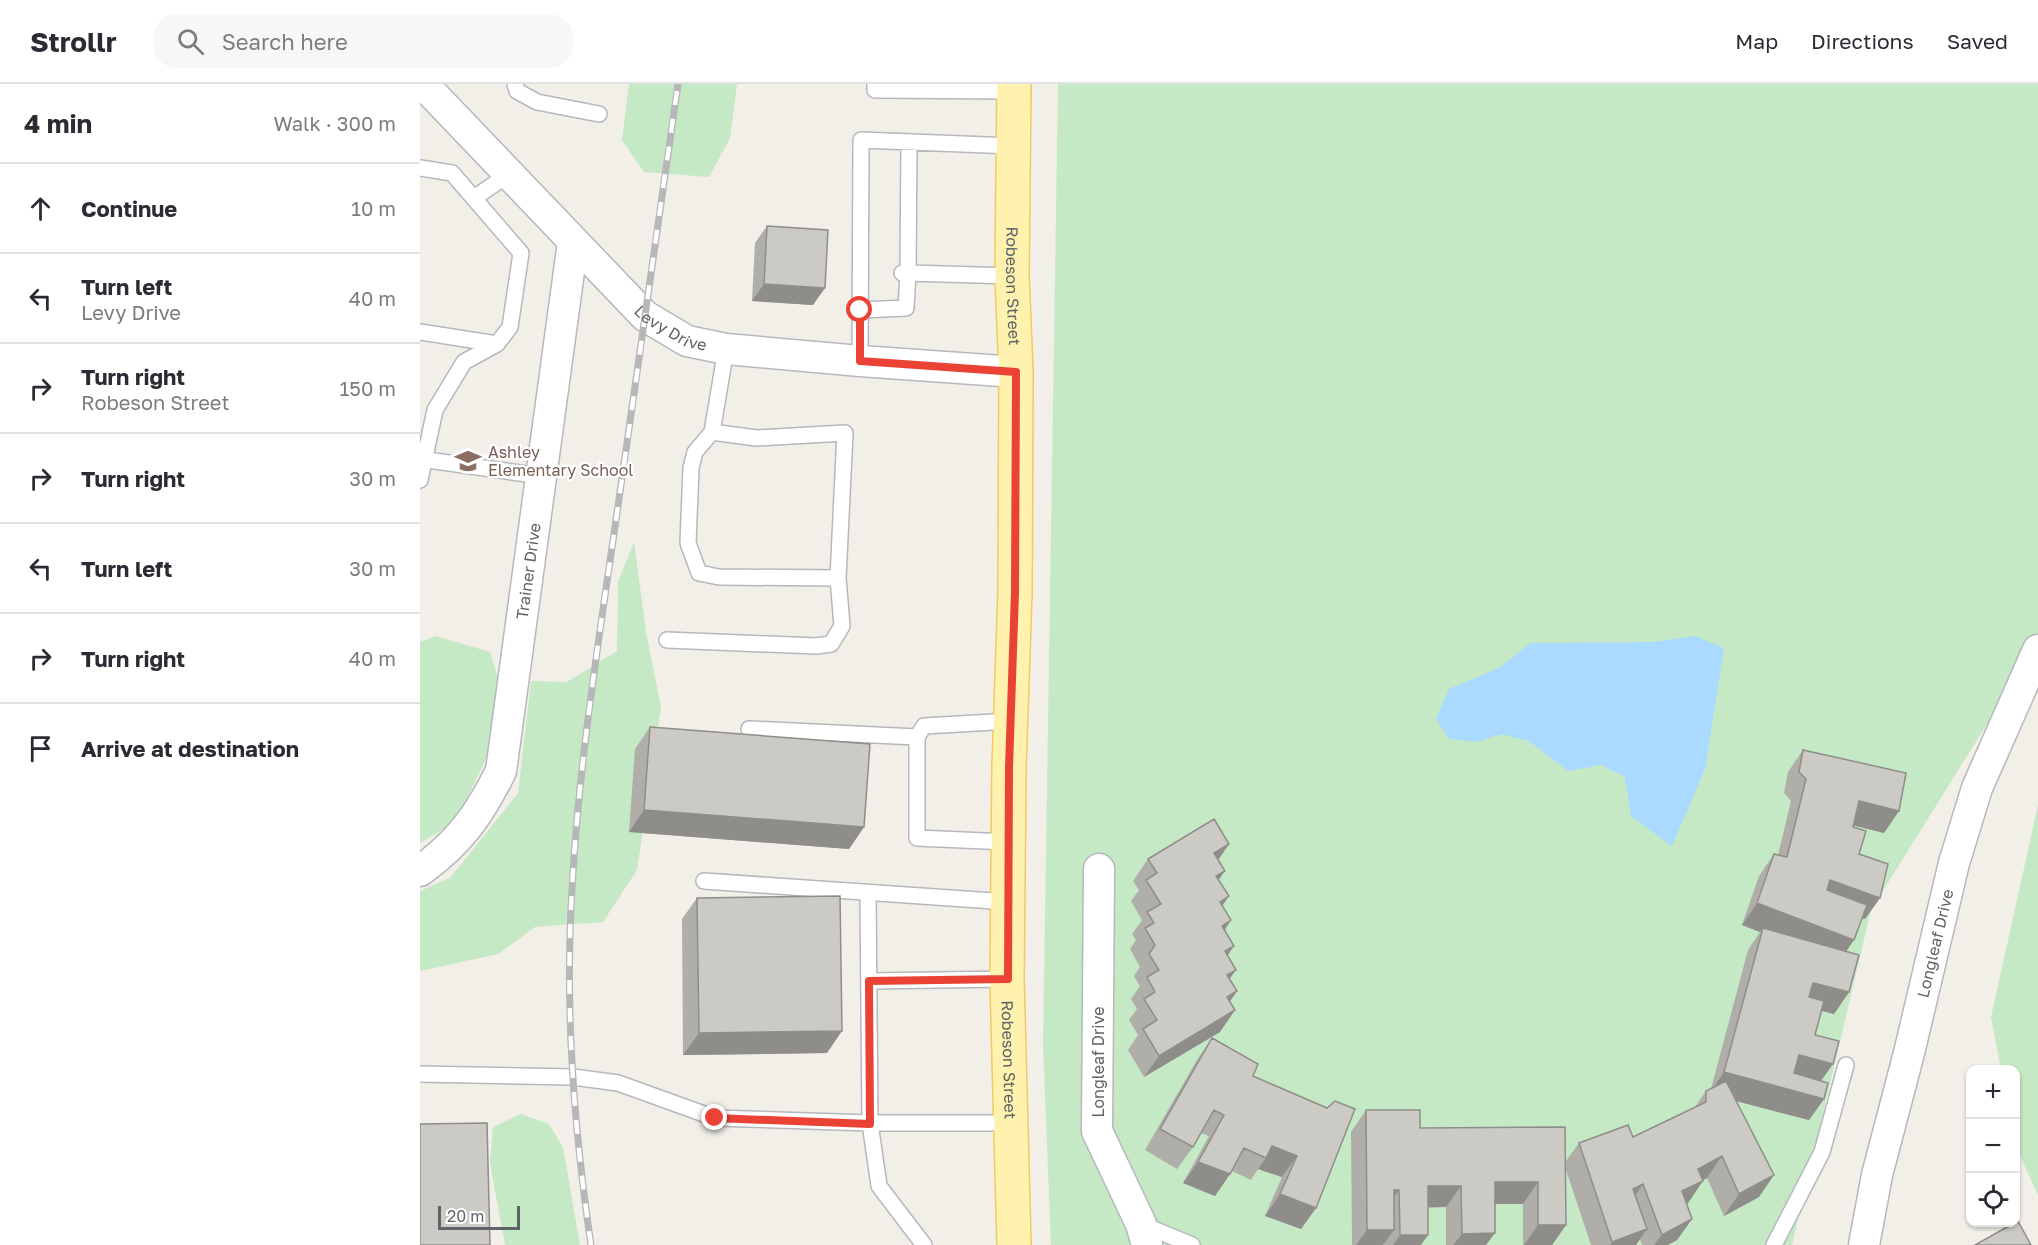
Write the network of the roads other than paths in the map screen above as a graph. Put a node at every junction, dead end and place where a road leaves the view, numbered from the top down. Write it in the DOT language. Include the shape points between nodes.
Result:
graph roads {
  1 [pos="423,84"];
  2 [pos="515,84"];
  3 [pos="875,84"];
  4 [pos="1013,88"];
  5 [pos="599,114"];
  6 [pos="909,142"];
  7 [pos="1012,146"];
  8 [pos="420,168"];
  9 [pos="509,174"];
  10 [pos="474,198"];
  11 [pos="573,242"];
  12 [pos="905,273"];
  13 [pos="1012,276"];
  14 [pos="860,310"];
  15 [pos="420,332"];
  16 [pos="497,344"];
  17 [pos="726,349"];
  18 [pos="860,361"];
  19 [pos="1016,372"];
  20 [pos="712,432"];
  21 [pos="422,459"];
  22 [pos="541,476"];
  23 [pos="420,480"];
  24 [pos="838,578"];
  25 [pos="667,640"];
  26 [pos="2038,650"];
  27 [pos="1011,721"];
  28 [pos="748,729"];
  29 [pos="917,737"];
  30 [pos="1008,842"];
  31 [pos="1099,869"];
  32 [pos="420,871"];
  33 [pos="704,881"];
  34 [pos="868,893"];
  35 [pos="1008,902"];
  36 [pos="1008,979"];
  37 [pos="869,981"];
  38 [pos="1846,1065"];
  39 [pos="420,1074"];
  40 [pos="1010,1123"];
  41 [pos="870,1124"];
  42 [pos="1144,1234"];
  43 [pos="924,1245"];
  44 [pos="1014,1245"];
  45 [pos="1192,1245"];
  46 [pos="1774,1245"];
  47 [pos="1864,1245"];
  1 -- 9 [label="street, Levy Drive"];
  2 -- 5 [label="lane" via="517,91 537,102"];
  3 -- 4 [label="lane" via="875,90"];
  4 -- 7 [label="main road, Robeson Street"];
  6 -- 7 [label="lane"];
  6 -- 12 [label="lane"];
  6 -- 14 [label="lane" via="861,140 867,274"];
  7 -- 13 [label="main road, Robeson Street"];
  8 -- 10 [label="lane" via="452,173"];
  9 -- 10 [label="lane"];
  9 -- 11 [label="street, Levy Drive"];
  10 -- 16 [label="lane" via="521,253 510,327"];
  11 -- 17 [label="street, Levy Drive" via="645,316 687,341"];
  11 -- 22 [label="street, Trainer Drive"];
  12 -- 13 [label="lane"];
  12 -- 14 [label="lane" via="906,308"];
  13 -- 19 [label="main road, Robeson Street"];
  14 -- 18 [label="lane"];
  15 -- 16 [label="lane"];
  16 -- 21 [label="lane" via="464,362 435,410"];
  17 -- 18 [label="street, Levy Drive"];
  17 -- 20 [label="lane"];
  18 -- 19 [label="street, Levy Drive"];
  19 -- 27 [label="main road, Robeson Street"];
  20 -- 24 [label="lane" via="756,438 845,434"];
  20 -- 24 [label="lane" via="696,452 691,468 688,543 699,573 719,577"];
  21 -- 22 [label="lane"];
  21 -- 23 [label="lane"];
  22 -- 32 [label="street, Trainer Drive" via="501,771 466,829"];
  24 -- 25 [label="lane" via="842,626 831,644"];
  26 -- 47 [label="street, Longleaf Drive" via="1977,788 1954,862 1877,1175"];
  27 -- 29 [label="lane" via="924,726"];
  27 -- 30 [label="main road, Robeson Street"];
  28 -- 29 [label="lane"];
  29 -- 30 [label="lane" via="916,838"];
  30 -- 35 [label="main road, Robeson Street"];
  31 -- 42 [label="street, Longleaf Drive" via="1097,1131"];
  33 -- 34 [label="lane"];
  34 -- 35 [label="lane"];
  34 -- 37 [label="lane"];
  35 -- 36 [label="main road, Robeson Street"];
  36 -- 37 [label="lane"];
  36 -- 40 [label="main road, Robeson Street"];
  37 -- 41 [label="lane"];
  38 -- 46 [label="lane" via="1822,1152"];
  39 -- 41 [label="lane" via="573,1077 618,1083 715,1118"];
  40 -- 41 [label="lane"];
  40 -- 44 [label="main road, Robeson Street"];
  41 -- 43 [label="lane" via="879,1186"];
  42 -- 45 [label="lane"];
}
